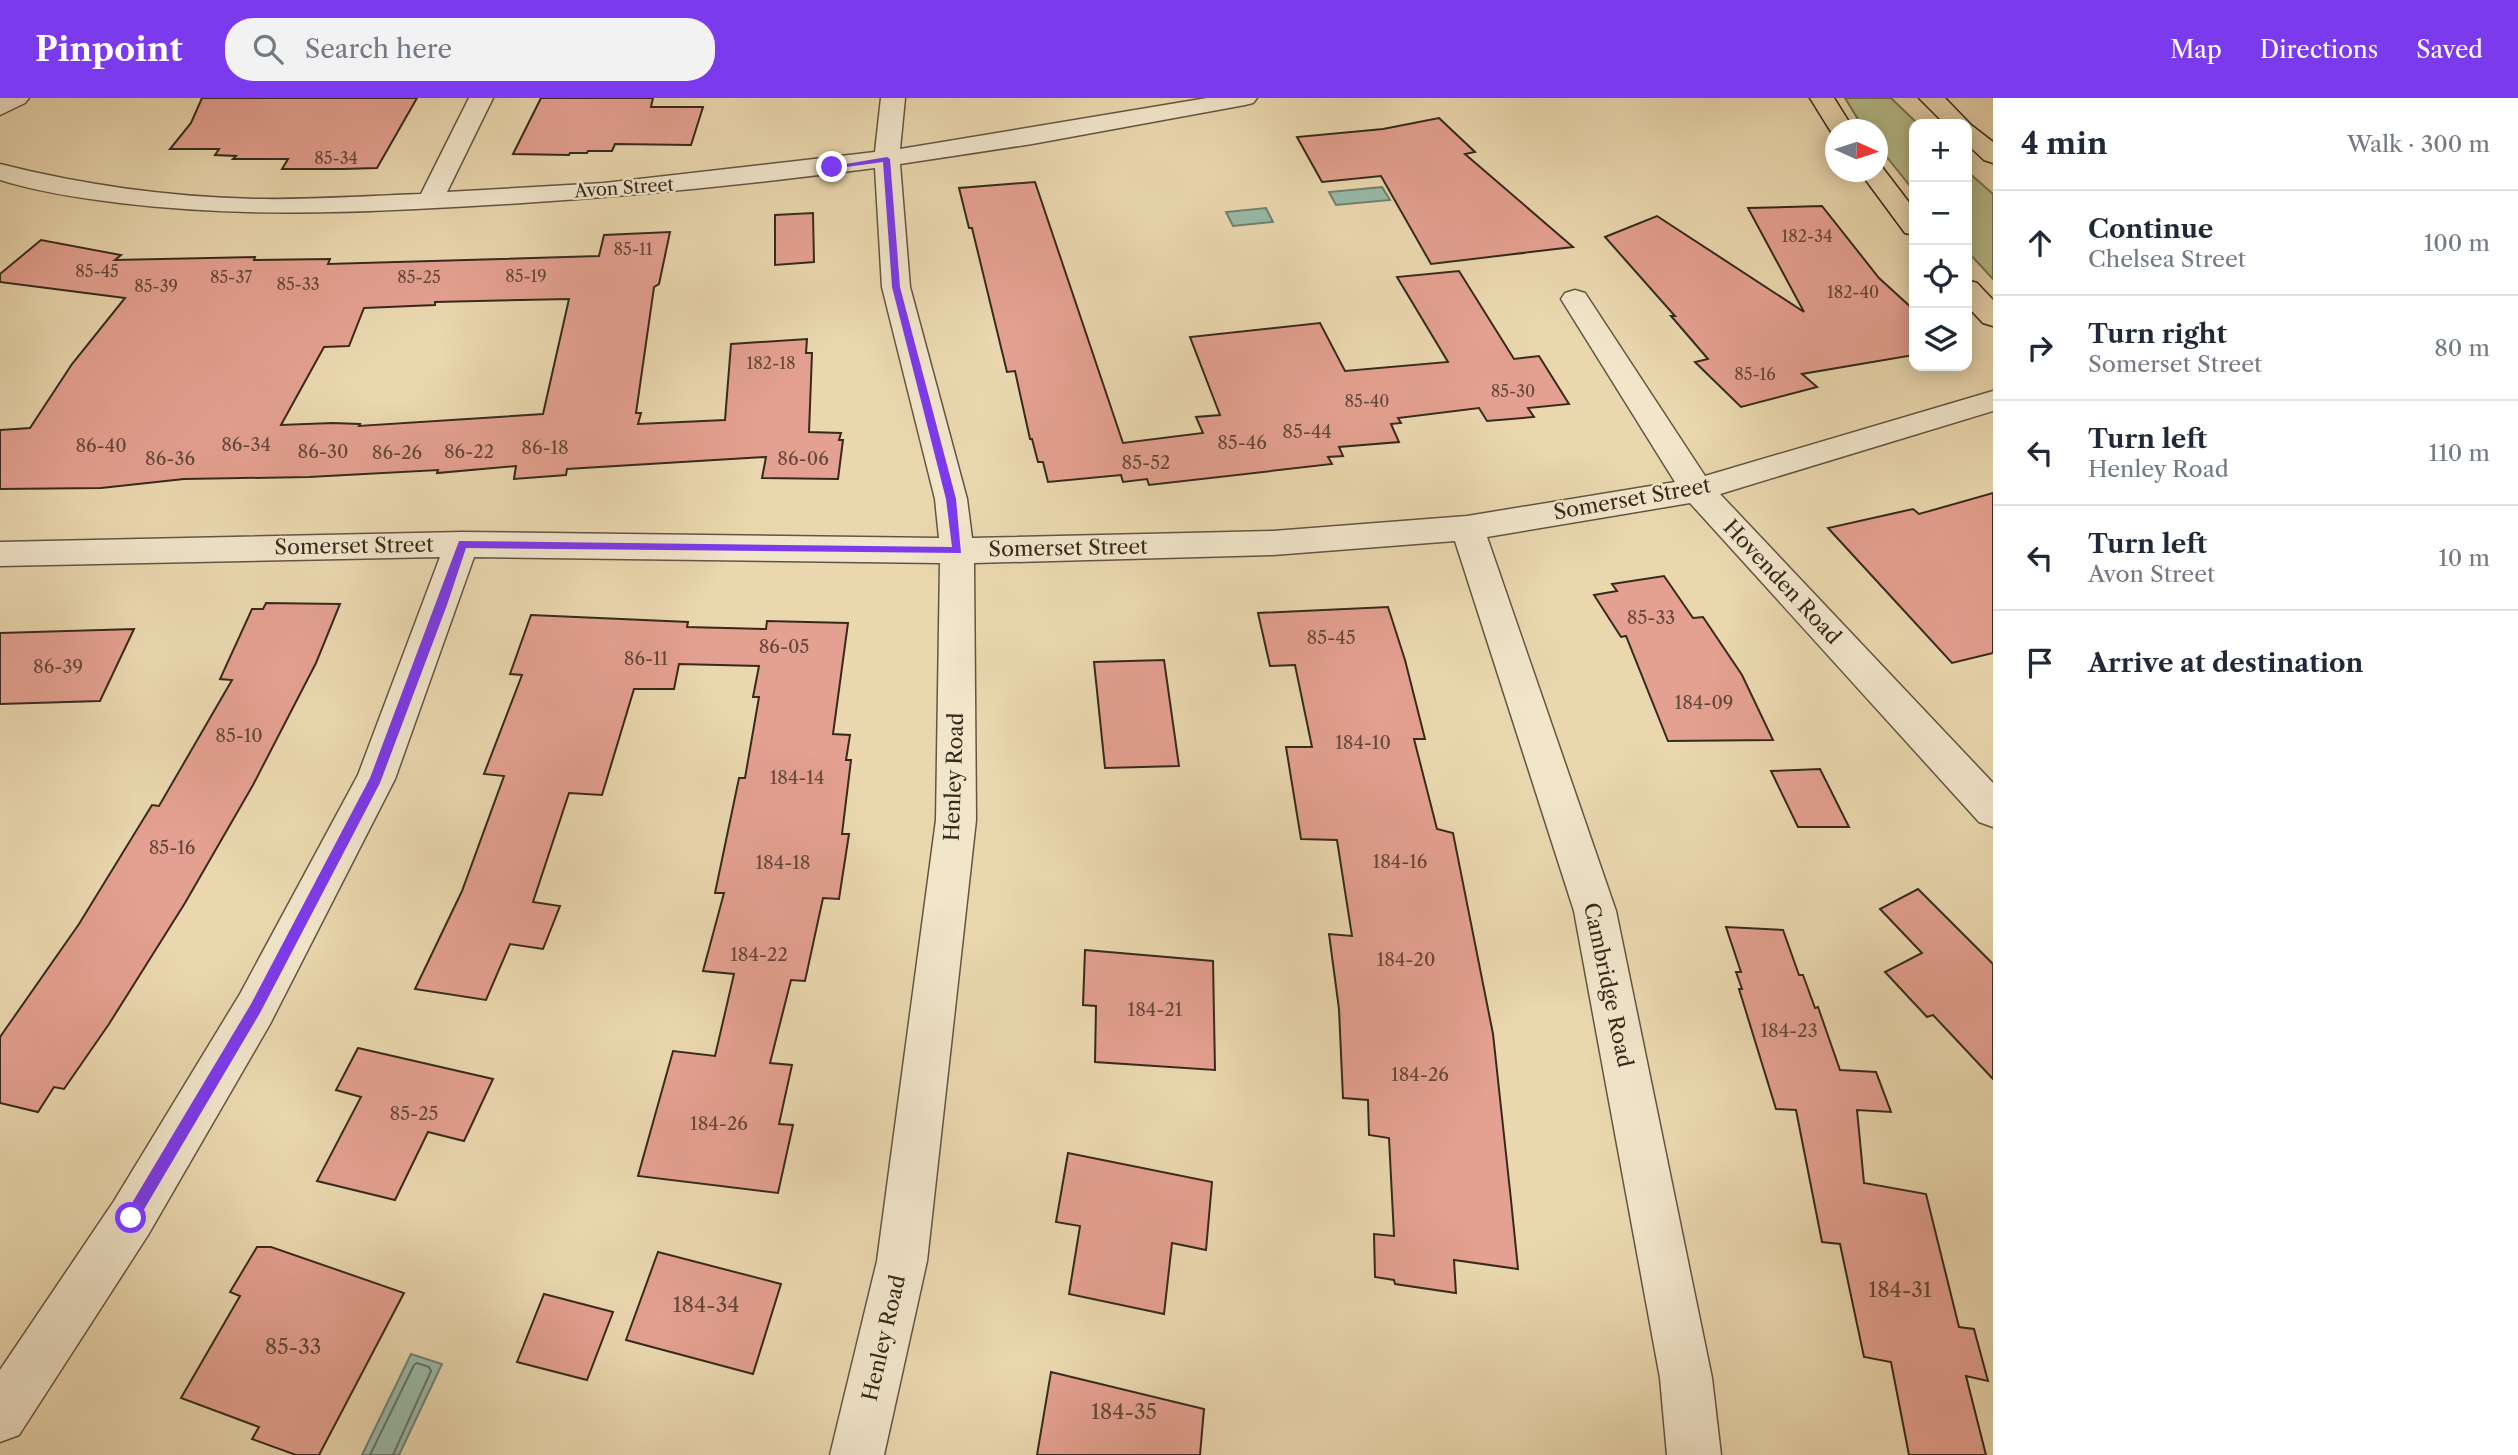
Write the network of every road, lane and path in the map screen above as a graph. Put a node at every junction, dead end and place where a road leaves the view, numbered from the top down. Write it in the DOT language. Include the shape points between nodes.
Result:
graph roads {
  1 [pos="17,98"];
  2 [pos="481,98"];
  3 [pos="893,98"];
  4 [pos="1245,98"];
  5 [pos="1822,98"];
  6 [pos="1931,98"];
  7 [pos="0,108"];
  8 [pos="1835,119"];
  9 [pos="1954,119"];
  10 [pos="1972,136"];
  11 [pos="1993,155"];
  12 [pos="887,159"];
  13 [pos="0,172"];
  14 [pos="1880,182"];
  15 [pos="430,201"];
  16 [pos="1909,220"];
  17 [pos="1972,294"];
  18 [pos="1575,299"];
  19 [pos="1993,317"];
  20 [pos="1993,401"];
  21 [pos="1698,490"];
  22 [pos="1467,528"];
  23 [pos="462,544"];
  24 [pos="957,551"];
  25 [pos="0,554"];
  26 [pos="1993,810"];
  27 [pos="0,1416"];
  28 [pos="857,1455"];
  29 [pos="1694,1455"];
  1 -- 7 [label="street"];
  2 -- 15 [label="street"];
  3 -- 12 [label="street, Henley Road"];
  4 -- 12 [label="street, Avon Street"];
  5 -- 8 [label="main road"];
  6 -- 9 [label="main road"];
  10 -- 11 [label="main road"];
  12 -- 15 [label="street, Avon Street" via="643,188"];
  12 -- 24 [label="street, Henley Road" via="896,287 951,499"];
  13 -- 15 [label="street, Avon Street" via="31,183 136,197 272,207"];
  14 -- 16 [label="main road"];
  17 -- 19 [label="main road"];
  18 -- 21 [label="street, Hovenden Road"];
  20 -- 21 [label="street, Somerset Street"];
  21 -- 22 [label="street, Somerset Street"];
  21 -- 26 [label="street, Hovenden Road"];
  22 -- 24 [label="street, Somerset Street" via="1273,543"];
  22 -- 29 [label="street, Cambridge Road" via="1595,911 1686,1378"];
  23 -- 24 [label="street, Somerset Street"];
  23 -- 25 [label="street, Somerset Street"];
  23 -- 27 [label="street" via="376,779 255,1009 131,1218"];
  24 -- 28 [label="street, Henley Road" via="956,820 902,1261"];
}
